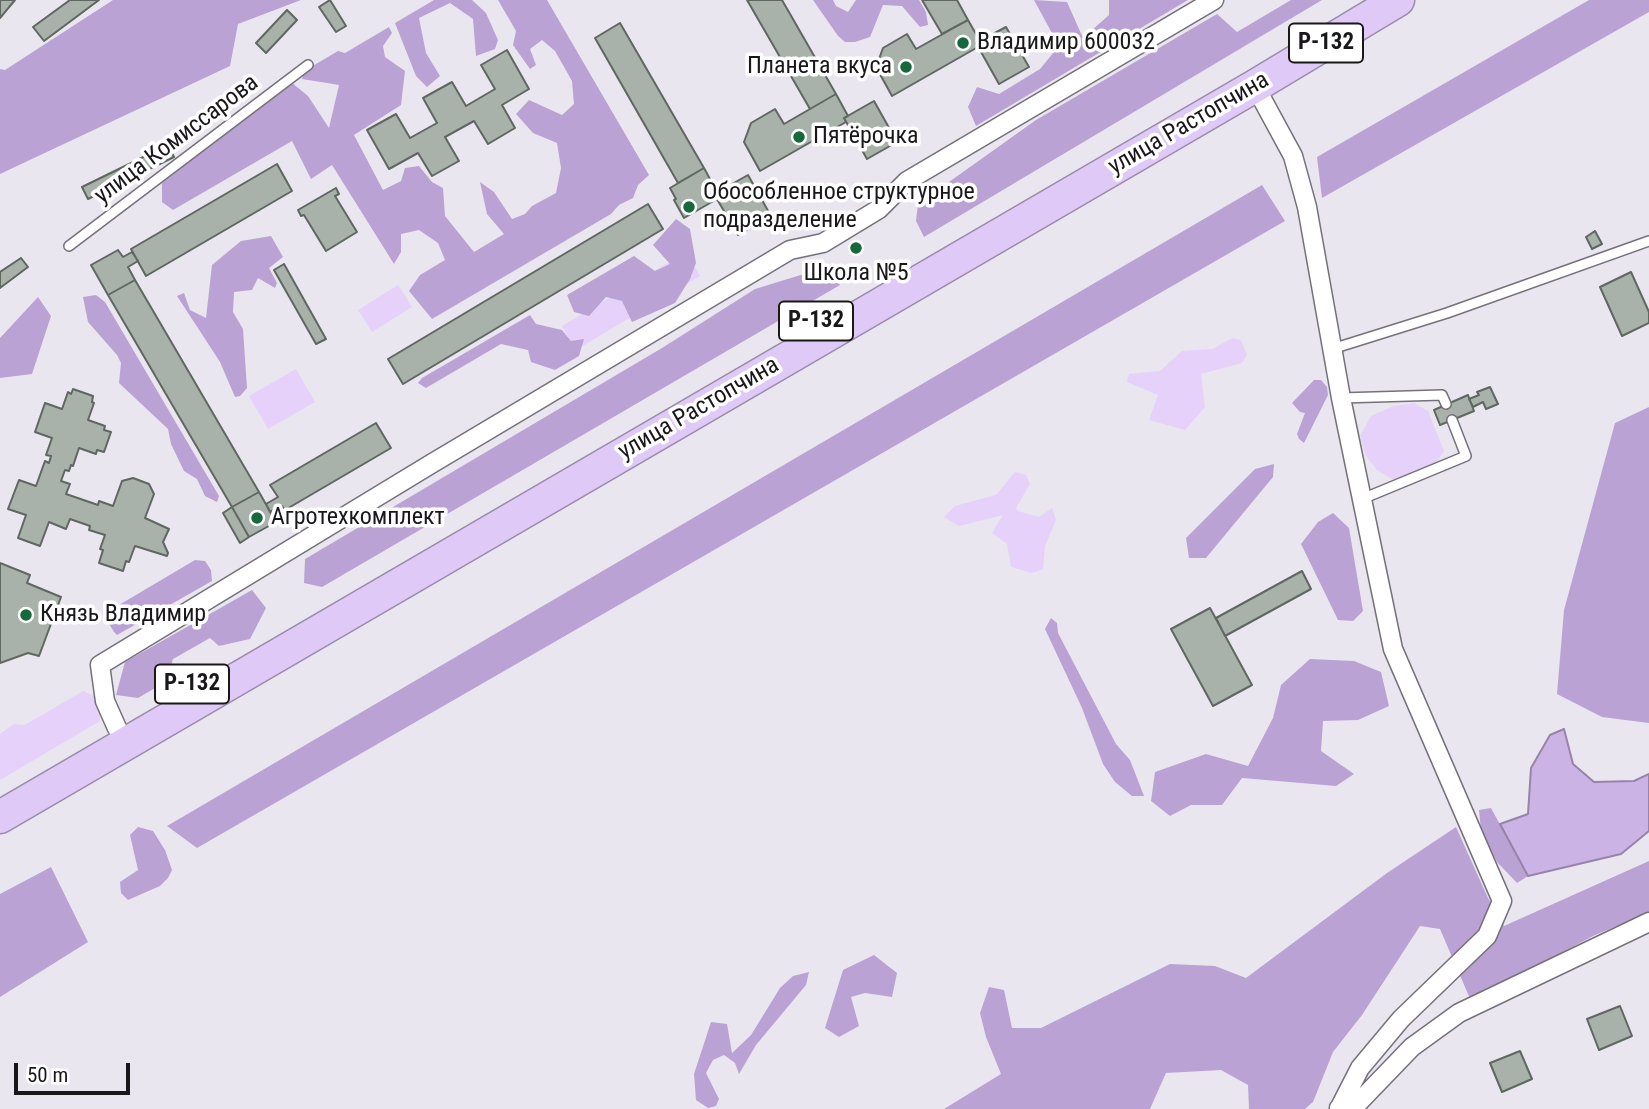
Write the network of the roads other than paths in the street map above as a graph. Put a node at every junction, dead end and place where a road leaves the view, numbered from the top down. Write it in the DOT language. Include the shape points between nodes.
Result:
graph roads {
  1 [pos="1214,0"];
  2 [pos="1364,0"];
  3 [pos="1398,0"];
  4 [pos="308,65"];
  5 [pos="1255,86"];
  6 [pos="1649,241"];
  7 [pos="69,246"];
  8 [pos="1332,349"];
  9 [pos="1341,398"];
  10 [pos="1446,404"];
  11 [pos="1452,420"];
  12 [pos="1362,499"];
  13 [pos="117,728"];
  14 [pos="0,796"];
  15 [pos="0,817"];
  16 [pos="1649,922"];
  17 [pos="1339,1109"];
  1 -- 13 [label="street" via="907,181 879,209 823,243 790,250 100,665 105,701"];
  2 -- 13 [label="highway, улица Растопчина / Р-132"];
  3 -- 5 [label="highway, улица Растопчина / Р-132"];
  4 -- 7 [label="lane, улица Комиссарова"];
  5 -- 8 [label="street" via="1293,156 1307,207"];
  5 -- 15 [label="highway, улица Растопчина / Р-132"];
  6 -- 8 [label="lane"];
  8 -- 9 [label="street"];
  9 -- 10 [label="lane" via="1442,395"];
  9 -- 12 [label="street"];
  11 -- 12 [label="lane" via="1466,456"];
  12 -- 17 [label="street" via="1393,649 1503,901 1487,936 1401,1019 1360,1068"];
  13 -- 14 [label="highway, улица Растопчина / Р-132"];
  16 -- 17 [label="street" via="1459,1013 1412,1047 1359,1102"];
}
